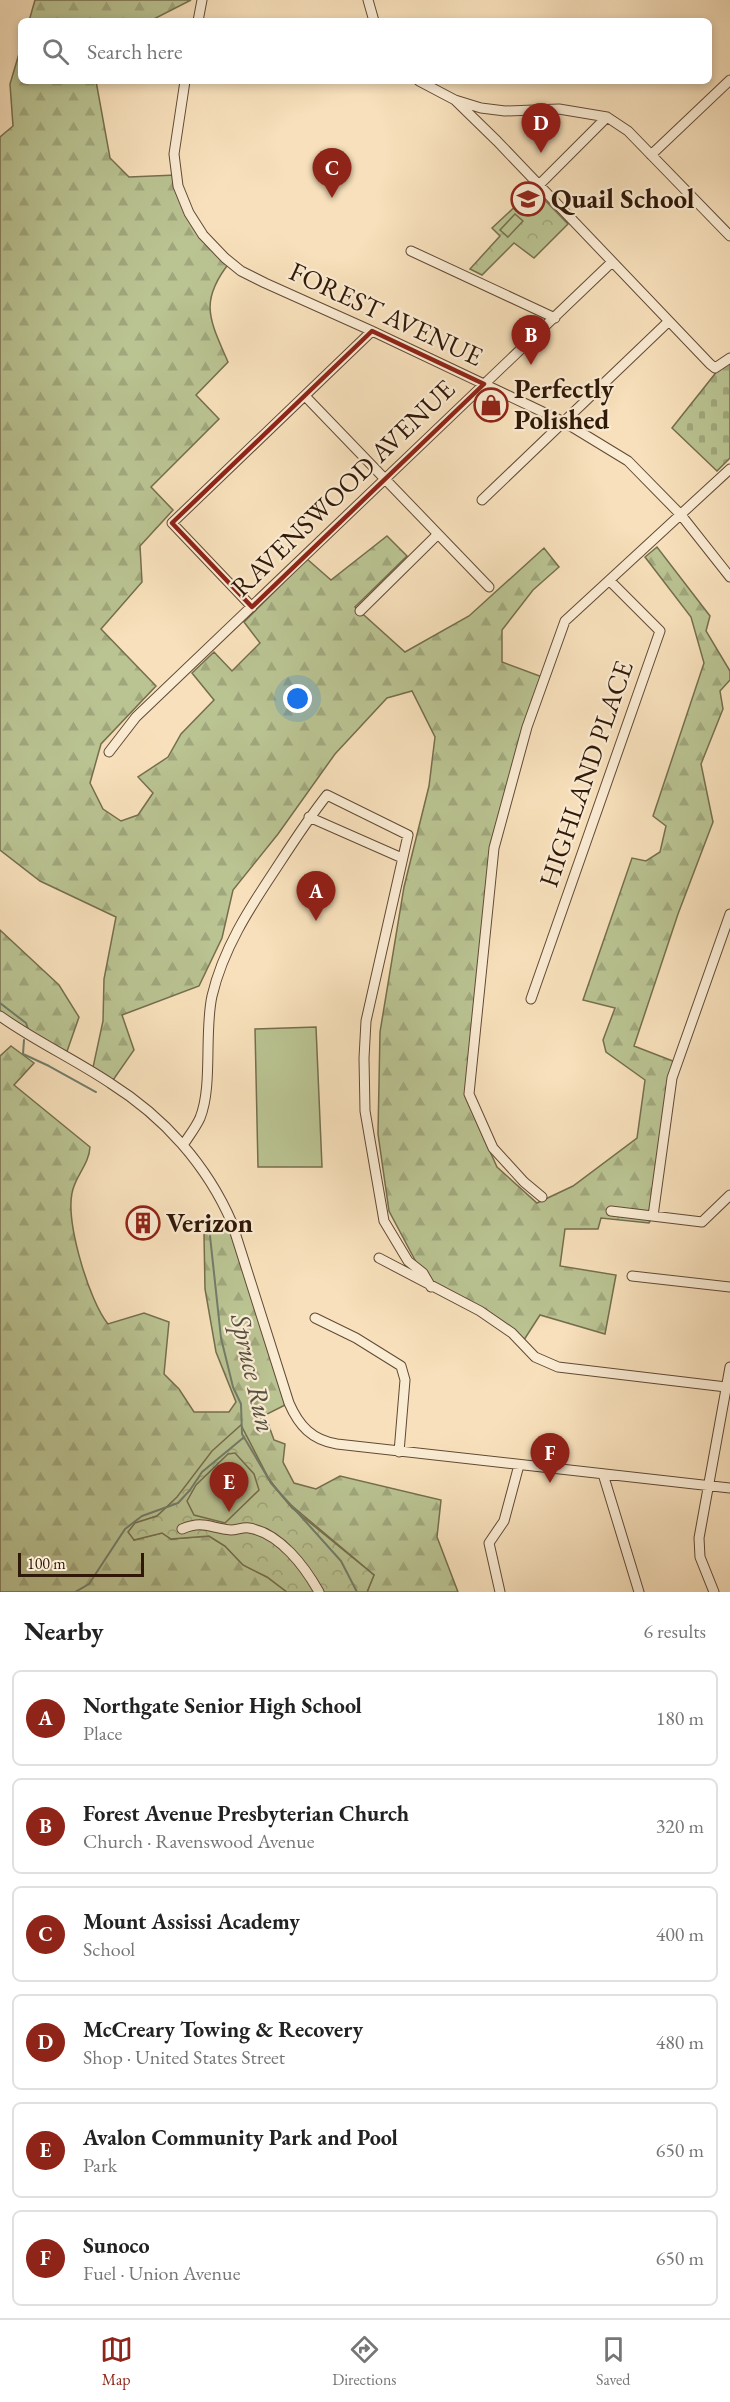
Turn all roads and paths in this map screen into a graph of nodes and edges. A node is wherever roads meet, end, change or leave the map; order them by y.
1 (202, 0) edge
2 (368, 0) edge
3 (199, 18) edge
4 (373, 18) edge
5 (730, 80) edge
6 (185, 84) edge
7 (425, 84) edge
8 (455, 100) junction
9 (608, 117) junction
10 (651, 155) junction
11 (540, 184) junction
12 (730, 220) edge
13 (722, 228) junction
14 (730, 236) edge
15 (411, 251) dead end
16 (612, 262) junction
17 (555, 318) junction
18 (669, 321) junction
19 (372, 331) junction
20 (730, 358) edge
21 (484, 384) junction
22 (305, 396) junction
23 (564, 422) junction
24 (730, 469) edge
25 (384, 479) junction
26 (482, 500) dead end
27 (681, 515) junction
28 (437, 535) junction
29 (730, 577) edge
30 (610, 581) junction
31 (489, 587) dead end
32 (252, 607) junction
33 (360, 611) dead end
34 (109, 752) dead end
35 (309, 817) junction
36 (402, 858) junction
37 (730, 914) edge
38 (726, 934) edge
39 (531, 999) dead end
40 (0, 1016) edge
41 (183, 1145) junction
42 (730, 1195) edge
43 (542, 1197) dead end
44 (611, 1211) dead end
45 (653, 1216) junction
46 (379, 1258) dead end
47 (632, 1276) dead end
48 (431, 1287) junction
49 (730, 1287) edge
50 (315, 1318) dead end
51 (730, 1367) edge
52 (726, 1387) junction
53 (399, 1452) junction
54 (519, 1465) junction
55 (603, 1474) junction
56 (707, 1486) junction
57 (730, 1488) edge
58 (182, 1530) dead end
59 (319, 1592) edge
60 (500, 1592) edge
61 (639, 1592) edge
62 (714, 1592) edge

1 - 3 street
2 - 4 street
5 - 10 street
6 - 19 street, FOREST AVENUE
7 - 8 street
8 - 9 street
8 - 11 street
9 - 10 street
9 - 11 street
10 - 13 street
11 - 16 street
12 - 13 street
13 - 14 street
15 - 17 street
16 - 17 street, RAVENSWOOD AVENUE
16 - 18 street
17 - 21 street, RAVENSWOOD AVENUE
18 - 20 street
18 - 23 street
19 - 21 street, FOREST AVENUE
19 - 22 street
21 - 23 street, FOREST AVENUE
21 - 25 street, RAVENSWOOD AVENUE
22 - 25 street
22 - 32 street
23 - 26 street
23 - 27 street, FOREST AVENUE
24 - 27 street
25 - 28 street
25 - 32 street, RAVENSWOOD AVENUE
27 - 29 street, FOREST AVENUE
27 - 30 street
28 - 31 street
28 - 33 street
30 - 39 street, HIGHLAND PLACE
30 - 43 street
32 - 34 street, RAVENSWOOD AVENUE
35 - 36 street
35 - 36 street
35 - 41 street
36 - 48 street
37 - 38 street
38 - 45 street
40 - 41 street
41 - 53 street
42 - 45 street
44 - 45 street
46 - 48 street
47 - 49 street
48 - 52 street
50 - 53 street
51 - 52 street
52 - 56 street
53 - 54 street
54 - 55 street
54 - 60 street
55 - 56 street
55 - 61 street
56 - 57 street
56 - 62 street
58 - 59 street

